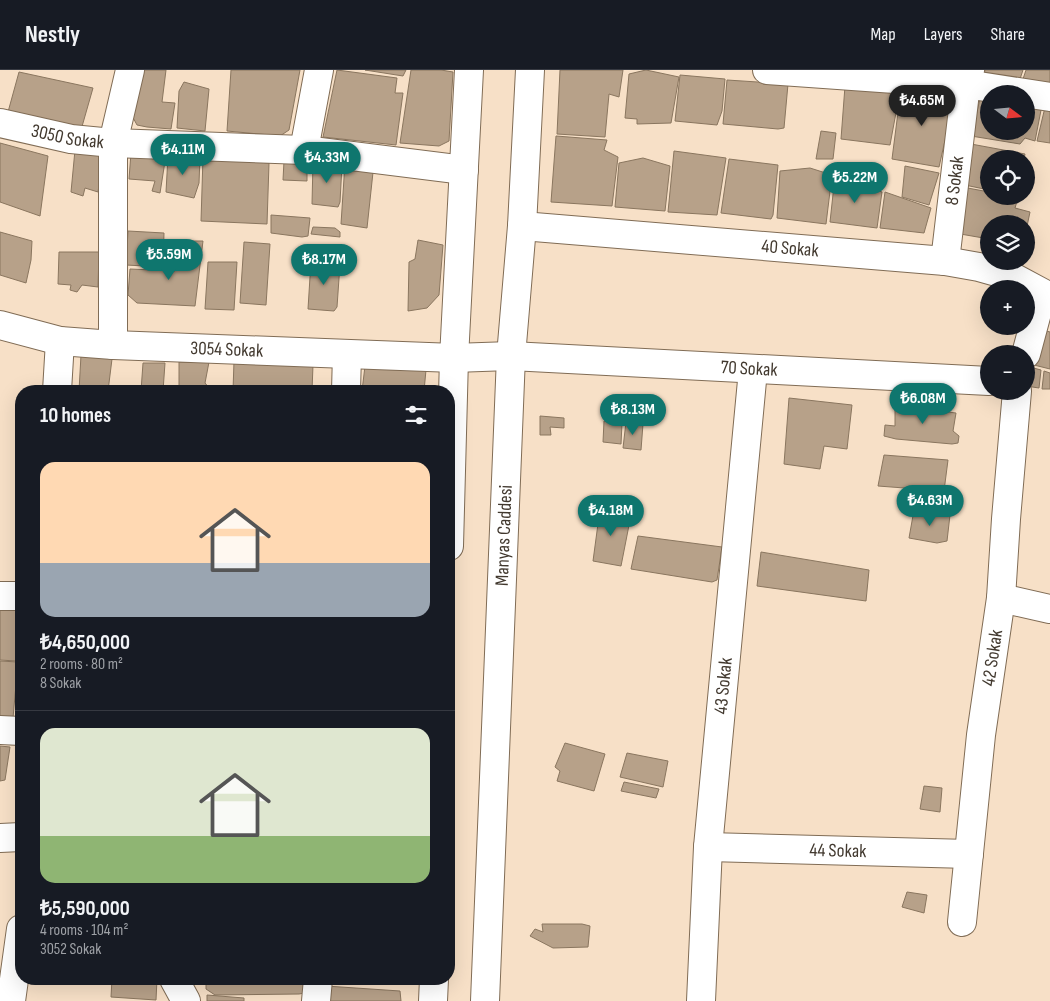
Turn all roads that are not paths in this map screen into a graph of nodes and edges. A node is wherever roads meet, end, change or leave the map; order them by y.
1 (130, 70) edge
2 (319, 70) edge
3 (469, 70) edge
4 (530, 70) edge
5 (767, 70) edge
6 (858, 73) edge
7 (968, 77) edge
8 (1050, 97) edge
9 (0, 123) edge
10 (113, 143) junction
11 (304, 150) junction
12 (464, 170) junction
13 (522, 226) junction
14 (944, 261) junction
15 (1046, 295) edge
16 (0, 325) edge
17 (60, 341) junction
18 (113, 345) junction
19 (1029, 345) edge
20 (347, 354) junction
21 (511, 356) junction
22 (454, 358) junction
23 (753, 370) junction
24 (980, 381) edge
25 (57, 385) edge
26 (346, 385) edge
27 (453, 385) edge
28 (1016, 400) edge
29 (0, 596) edge
30 (15, 596) edge
31 (1001, 598) junction
32 (1050, 608) edge
33 (0, 730) edge
34 (15, 731) edge
35 (15, 837) edge
36 (0, 838) edge
37 (708, 847) junction
38 (969, 854) junction
39 (962, 922) dead end
40 (15, 968) edge
41 (177, 985) edge
42 (317, 985) edge
43 (434, 985) edge
44 (10, 1001) edge
45 (186, 1001) edge
46 (316, 1001) edge
47 (433, 1001) edge
48 (484, 1001) edge
49 (701, 1001) edge

1 - 10 street
2 - 11 street
3 - 12 street
4 - 13 street, Manyas Caddesi
5 - 6 street
6 - 7 street
7 - 8 street
7 - 14 street, 8 Sokak
9 - 10 street, 3050 Sokak
10 - 11 street, 3050 Sokak
10 - 18 street
11 - 12 street, 3050 Sokak
12 - 22 street
13 - 14 street, 40 Sokak
13 - 21 street, Manyas Caddesi
14 - 15 street, 40 Sokak
15 - 19 street
16 - 17 street, 3054 Sokak
17 - 18 street, 3054 Sokak
17 - 25 street
18 - 20 street, 3054 Sokak
20 - 22 street, 3054 Sokak
20 - 26 street
21 - 22 street, 70 Sokak
21 - 23 street, 70 Sokak
21 - 48 street, Manyas Caddesi
22 - 27 street
23 - 24 street, 70 Sokak
23 - 37 street, 43 Sokak
28 - 31 street, 42 Sokak
29 - 30 street
31 - 32 street
31 - 38 street, 42 Sokak
33 - 34 street
35 - 36 street
37 - 38 street, 44 Sokak
37 - 49 street, 43 Sokak
38 - 39 street, 42 Sokak
40 - 44 street
41 - 45 street
42 - 46 street
43 - 47 street

